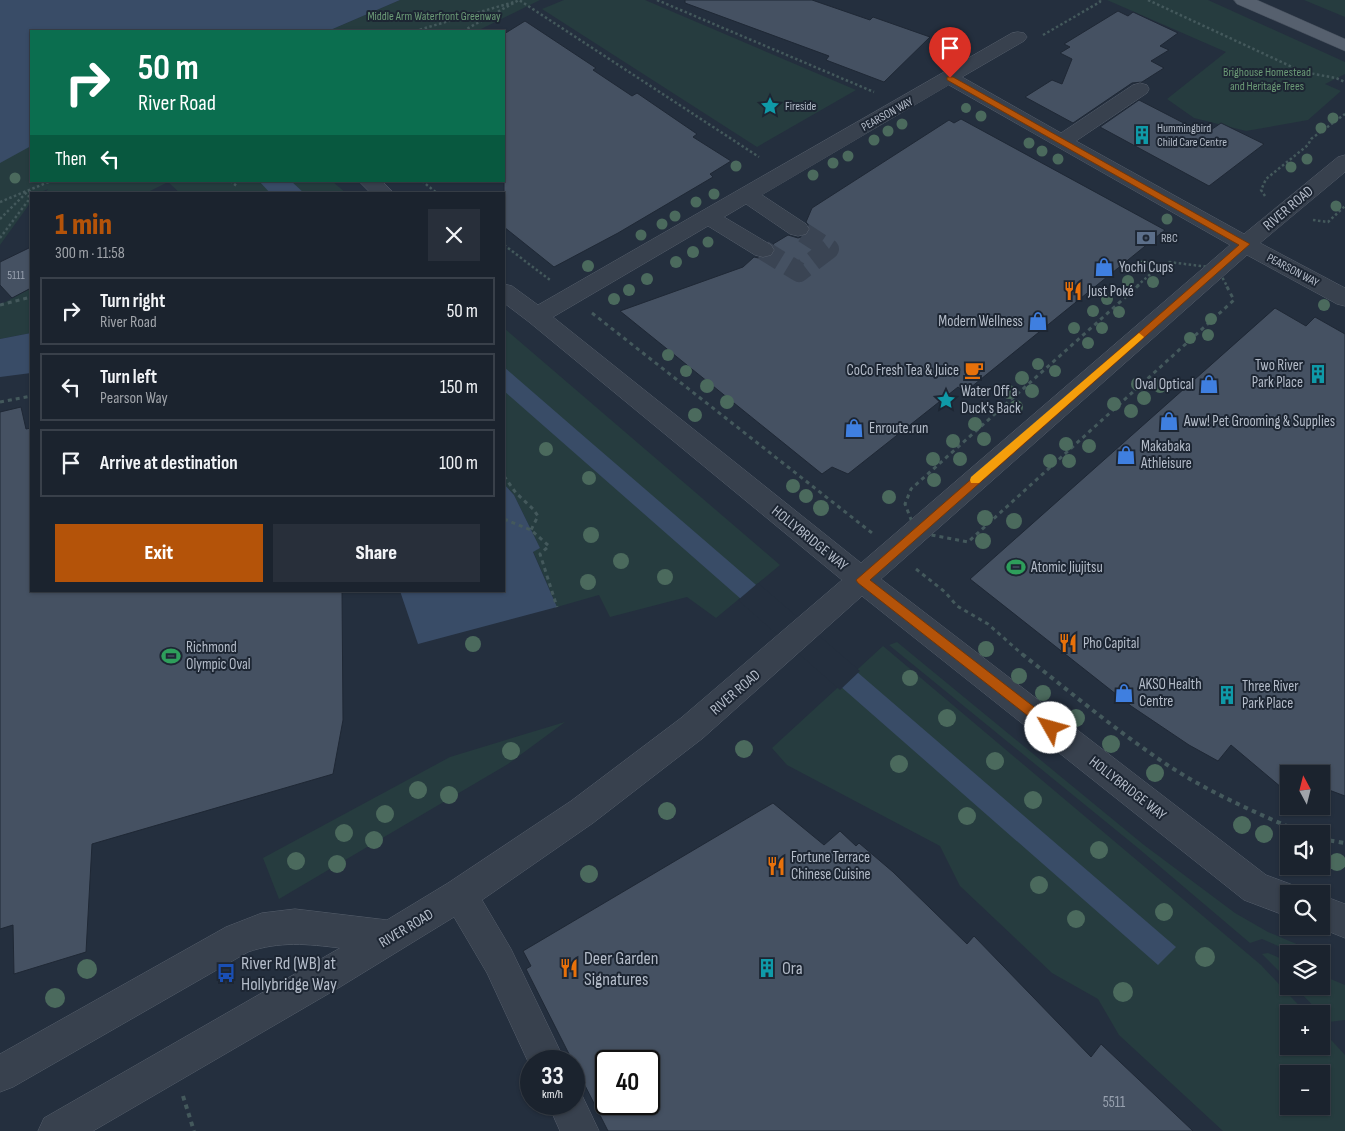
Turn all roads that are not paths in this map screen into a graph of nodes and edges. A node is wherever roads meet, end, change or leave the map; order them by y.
1 (1243, 0) edge
2 (1281, 0) edge
3 (1328, 20) dead end
4 (1018, 37) dead end
5 (1345, 46) edge
6 (950, 78) junction
7 (1140, 89) dead end
8 (1062, 142) junction
9 (1345, 161) edge
10 (370, 182) edge
11 (382, 192) edge
12 (746, 194) junction
13 (708, 217) junction
14 (798, 229) tunnel mouth
15 (1246, 244) junction
16 (763, 250) tunnel mouth
17 (505, 293) edge
18 (1345, 298) edge
19 (537, 316) junction
20 (862, 580) junction
21 (460, 895) junction
22 (1280, 897) edge
23 (1330, 915) edge
24 (1345, 920) edge
25 (390, 937) junction
26 (542, 1050) edge
27 (0, 1074) edge
28 (572, 1115) edge
29 (57, 1131) edge
30 (580, 1131) edge

1 - 5 main road
2 - 3 main road
4 - 6 street
6 - 8 street, PEARSON WAY
6 - 12 street, PEARSON WAY
7 - 8 street
8 - 15 street, PEARSON WAY
9 - 15 street, RIVER ROAD
10 - 11 street
12 - 13 street, PEARSON WAY
12 - 14 street
13 - 16 street
13 - 19 street, PEARSON WAY
15 - 18 street, PEARSON WAY
15 - 20 street, RIVER ROAD
17 - 19 street, HOLLYBRIDGE WAY
19 - 20 street, HOLLYBRIDGE WAY
20 - 21 street, RIVER ROAD
20 - 22 street, HOLLYBRIDGE WAY
21 - 25 street, RIVER ROAD
21 - 26 street
23 - 24 street
25 - 27 street
25 - 29 street, RIVER ROAD
28 - 30 street

